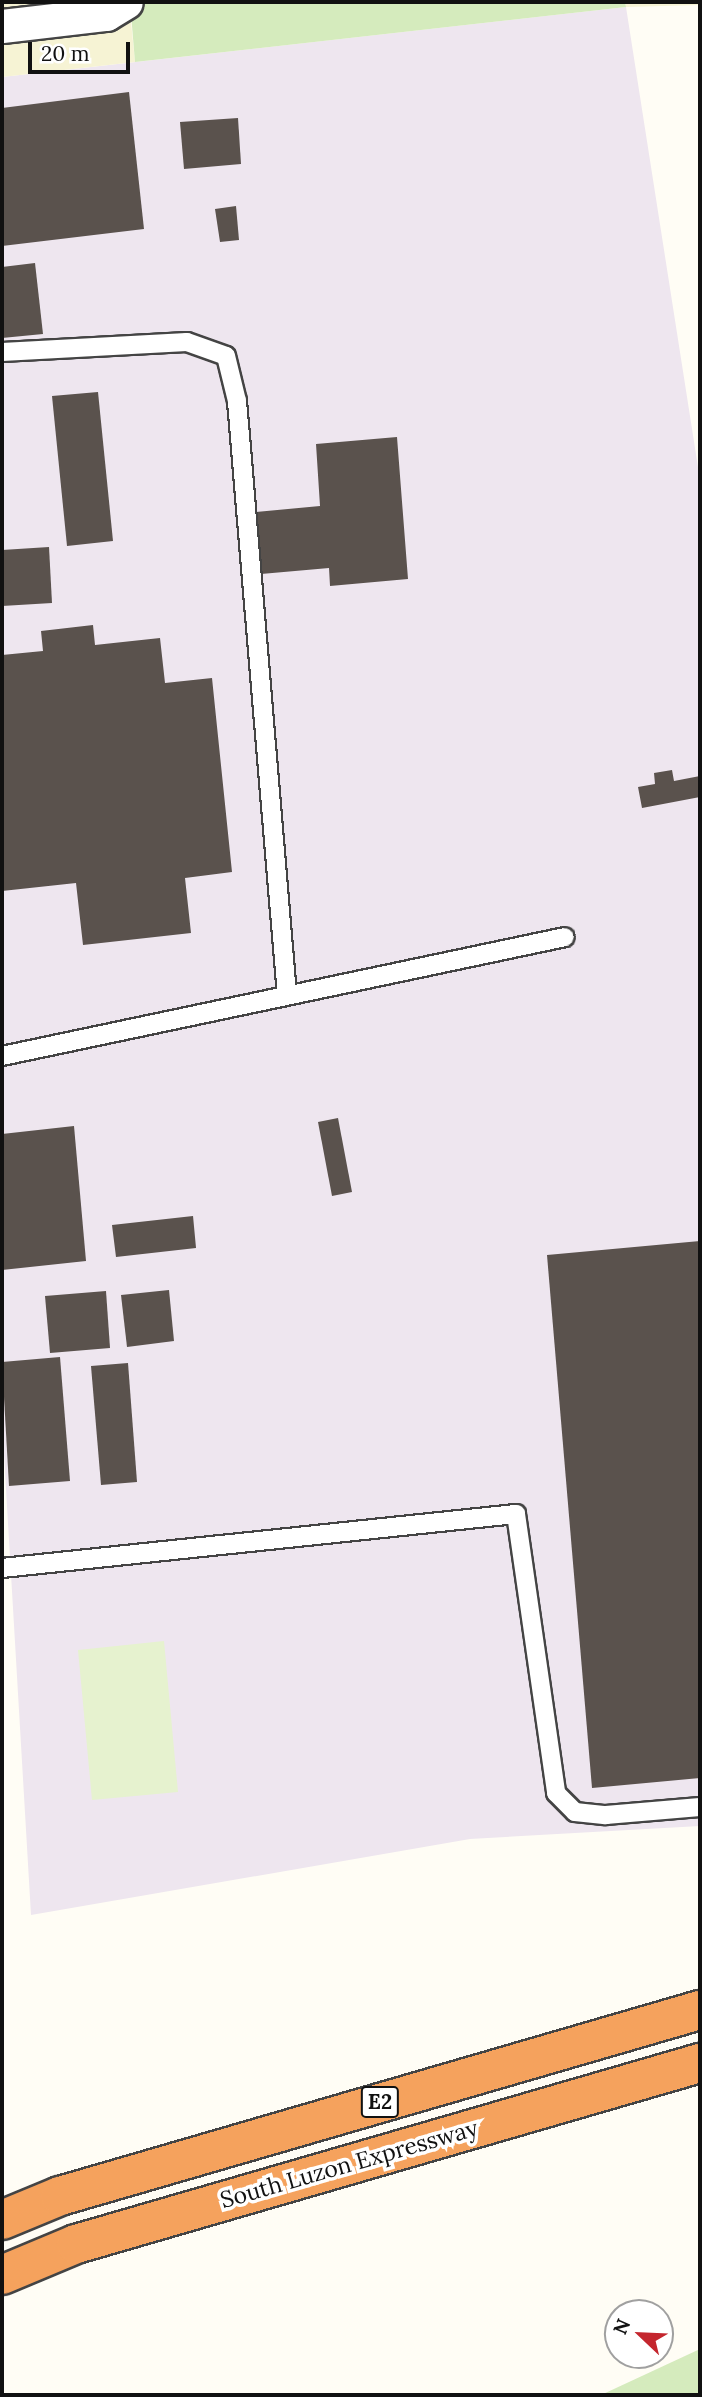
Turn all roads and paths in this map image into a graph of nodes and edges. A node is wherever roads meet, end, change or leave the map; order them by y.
1 (126, 2) edge
2 (2, 26) edge
3 (2, 352) edge
4 (565, 937) dead end
5 (288, 995) junction
6 (2, 1056) edge
7 (2, 1568) edge
8 (700, 1807) edge
9 (700, 2010) edge
10 (700, 2063) edge
11 (2, 2220) edge
12 (2, 2275) edge

1 - 2 street
3 - 5 lane
4 - 5 lane
5 - 6 lane
7 - 8 lane
9 - 11 highway, E2
10 - 12 highway, South Luzon Expressway / E2

